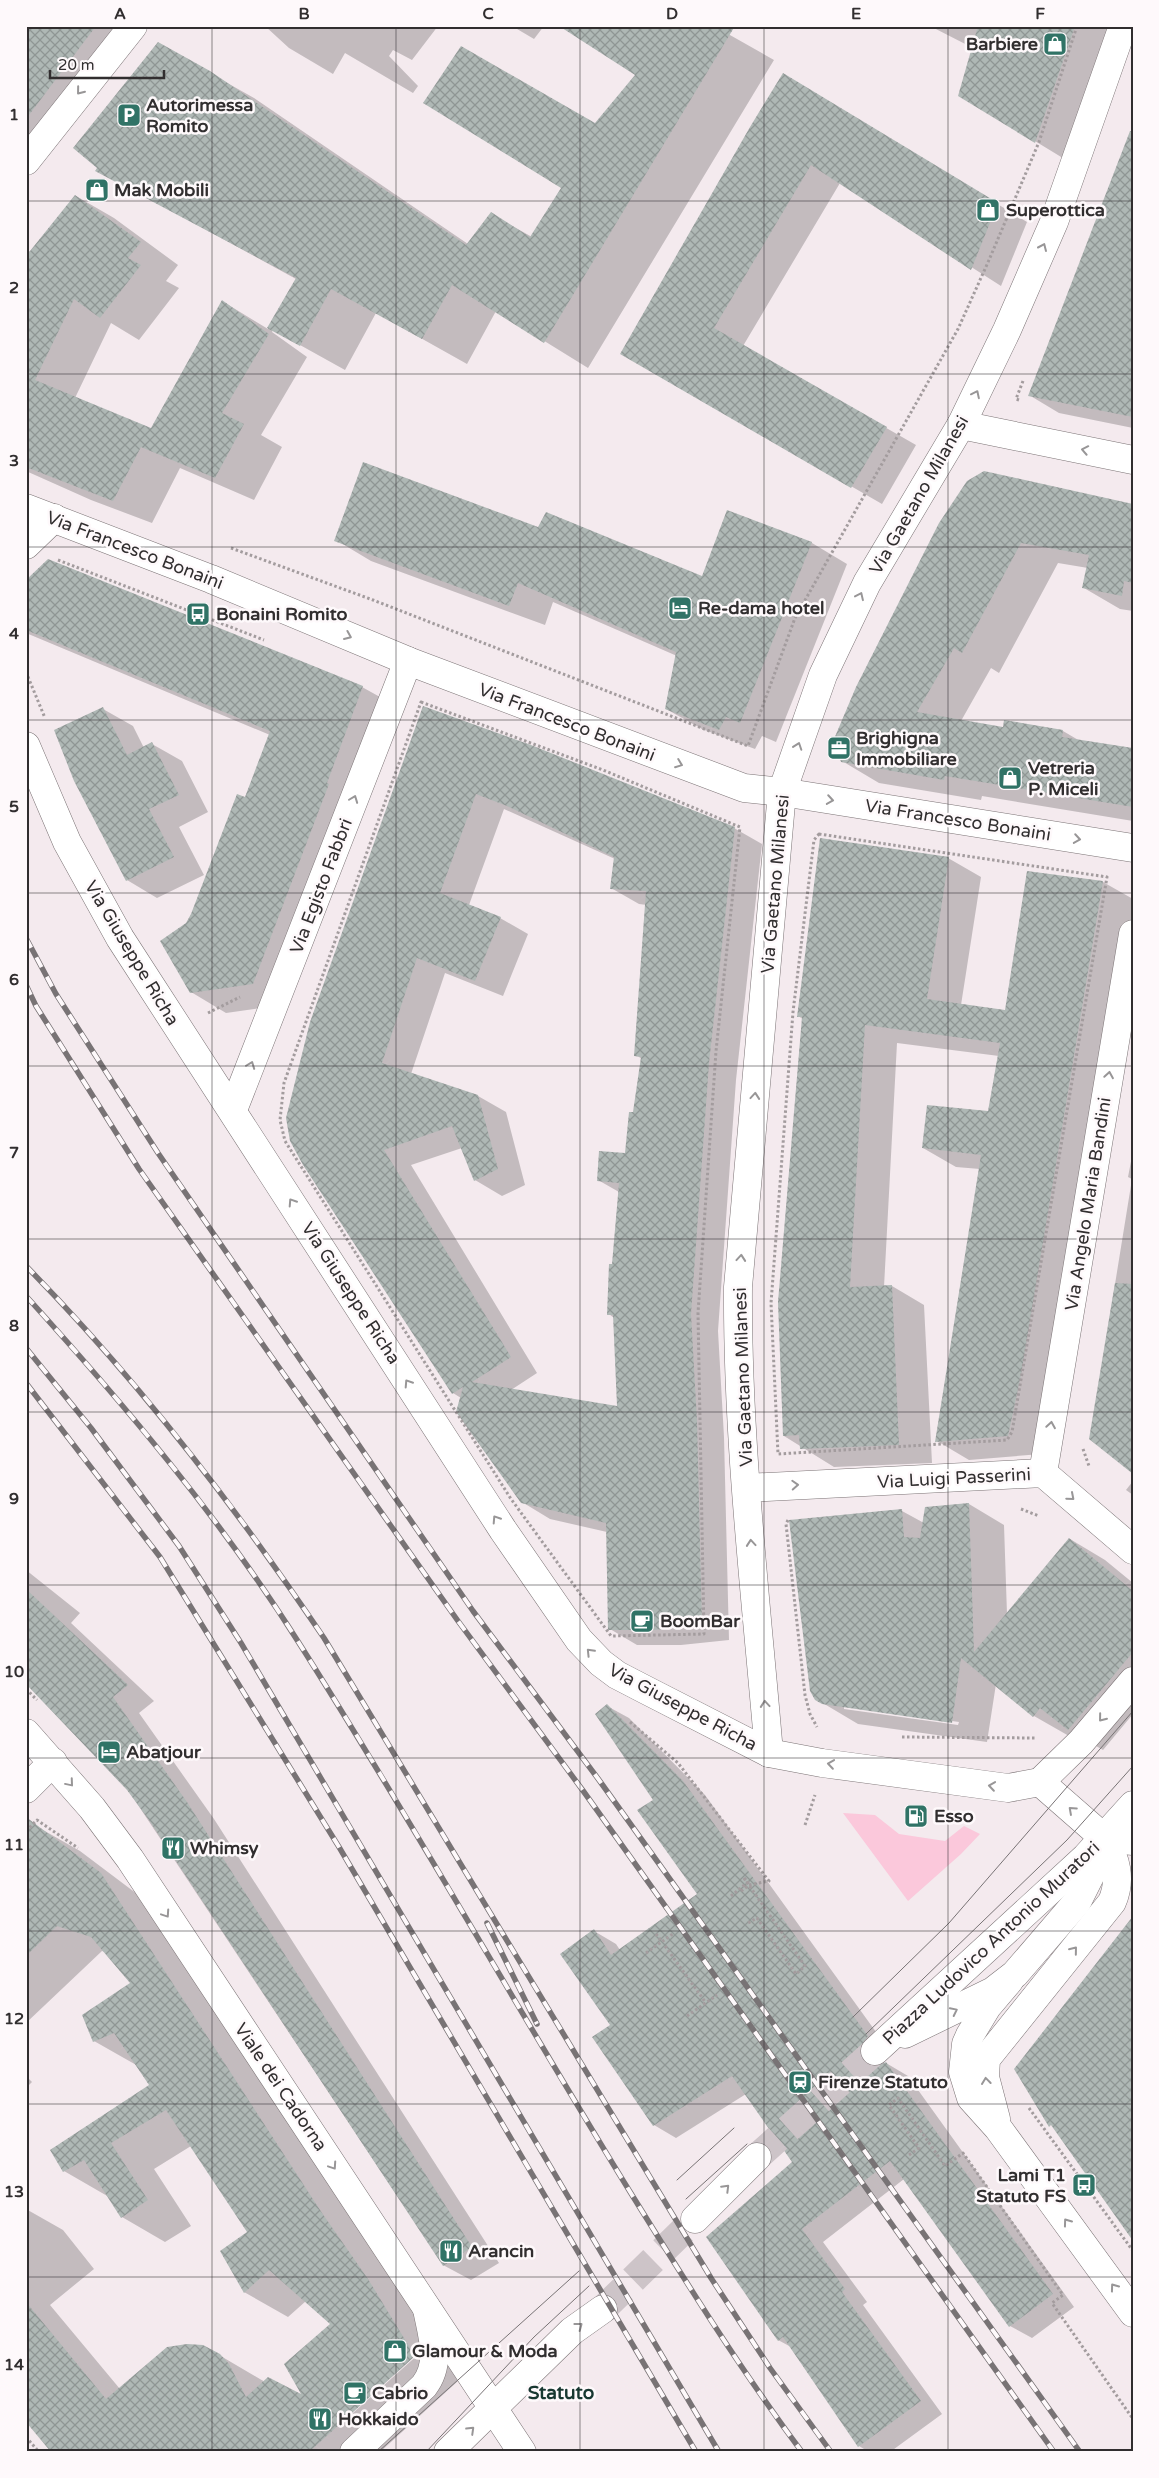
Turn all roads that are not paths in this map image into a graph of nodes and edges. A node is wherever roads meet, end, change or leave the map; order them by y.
1 (133, 26) edge
2 (1122, 26) edge
3 (26, 161) edge
4 (961, 425) junction
5 (1133, 460) edge
6 (26, 508) edge
7 (54, 518) junction
8 (26, 545) edge
9 (408, 662) junction
10 (26, 746) edge
11 (782, 792) junction
12 (1133, 848) edge
13 (1133, 934) edge
14 (233, 1110) junction
15 (1043, 1474) junction
16 (747, 1488) junction
17 (1133, 1550) edge
18 (1133, 1681) edge
19 (26, 1733) edge
20 (769, 1753) junction
21 (53, 1762) junction
22 (1040, 1782) junction
23 (26, 1789) edge
24 (1133, 1805) edge
25 (1104, 1838) junction
26 (1133, 1841) edge
27 (1015, 1974) junction
28 (998, 2128) junction
29 (757, 2157) tunnel mouth
30 (695, 2219) tunnel mouth
31 (603, 2308) tunnel mouth
32 (427, 2309) junction
33 (1133, 2313) edge
34 (494, 2408) junction
35 (354, 2452) edge
36 (448, 2452) edge
37 (522, 2452) edge

1 -> 3 street
4 -> 2 street, Via Gaetano Milanesi
5 -> 4 street
11 -> 4 street, Via Gaetano Milanesi
6 - 7 street, Via Francesco Bonaini
7 - 8 street
7 -> 9 street, Via Francesco Bonaini
9 -> 11 street, Via Francesco Bonaini
14 -> 9 street, Via Egisto Fabbri
10 - 14 street, Via Giuseppe Richa
11 -> 12 street, Via Francesco Bonaini
16 -> 11 street, Via Gaetano Milanesi
15 -> 13 street, Via Angelo Maria Bandini
20 -> 14 street, Via Giuseppe Richa
16 -> 15 street, Via Luigi Passerini
15 -> 17 street, Via Luigi Passerini
20 -> 16 street, Via Gaetano Milanesi
18 -> 22 street
19 - 21 street, Viale dei Cadorna
22 -> 20 street
21 - 23 street
21 -> 32 street, Viale dei Cadorna
25 -> 22 street, Piazza Ludovico Antonio Muratori
24 - 25 street
25 - 26 street
25 - 27 street, Piazza Ludovico Antonio Muratori
25 -> 27 street, Piazza Ludovico Antonio Muratori
28 -> 25 street, Piazza Ludovico Antonio Muratori
27 - 28 street, Piazza Ludovico Antonio Muratori
33 -> 28 street
30 -> 29 street
34 -> 31 street
32 - 34 street, Viale dei Cadorna
32 - 35 street
36 -> 34 street
34 - 37 street, Viale dei Cadorna

